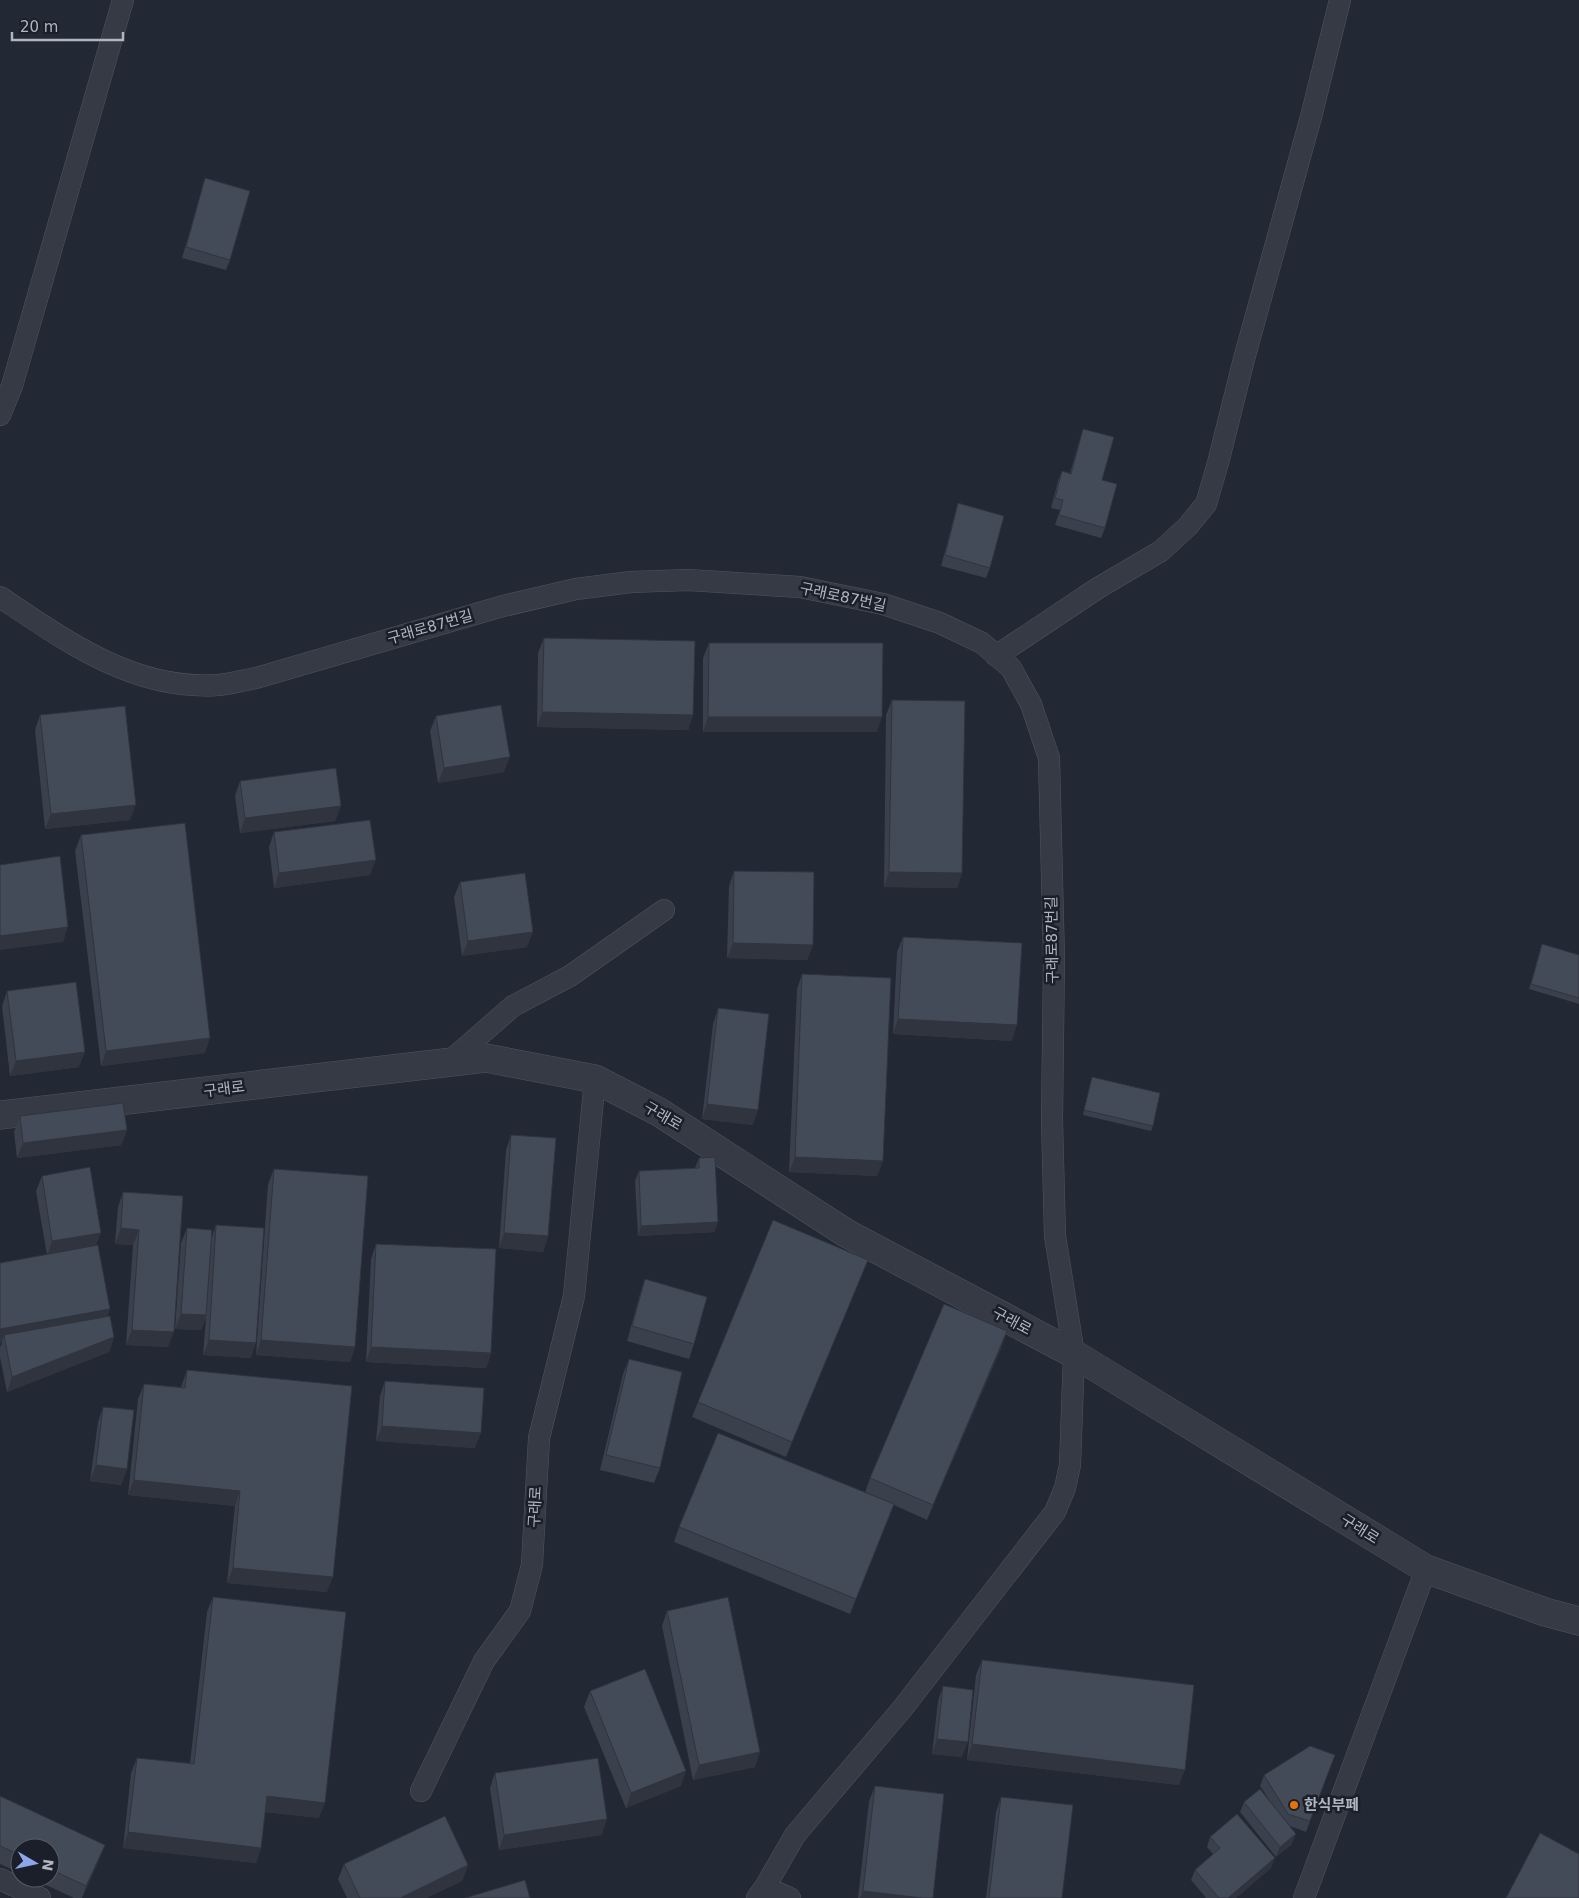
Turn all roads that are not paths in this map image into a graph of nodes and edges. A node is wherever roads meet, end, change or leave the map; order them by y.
1 (123, 0) edge
2 (1340, 0) edge
3 (0, 415) edge
4 (0, 597) edge
5 (996, 656) junction
6 (664, 910) dead end
7 (449, 1062) junction
8 (595, 1080) junction
9 (0, 1116) edge
10 (1074, 1354) junction
11 (1426, 1569) junction
12 (1579, 1620) edge
13 (421, 1792) dead end
14 (0, 1878) edge
15 (761, 1893) edge
16 (40, 1898) edge
17 (790, 1898) edge
18 (1304, 1898) edge

1 - 3 lane
2 - 5 lane
4 - 5 lane, 구래로87번길
5 - 10 lane, 구래로87번길
6 - 7 lane
7 - 8 street, 구래로
7 - 9 street, 구래로
8 - 10 street, 구래로
8 - 13 lane, 구래로
10 - 11 street, 구래로
10 - 15 lane, 구래로87번길
11 - 12 street, 구래로
11 - 18 lane
14 - 16 lane
15 - 17 lane

